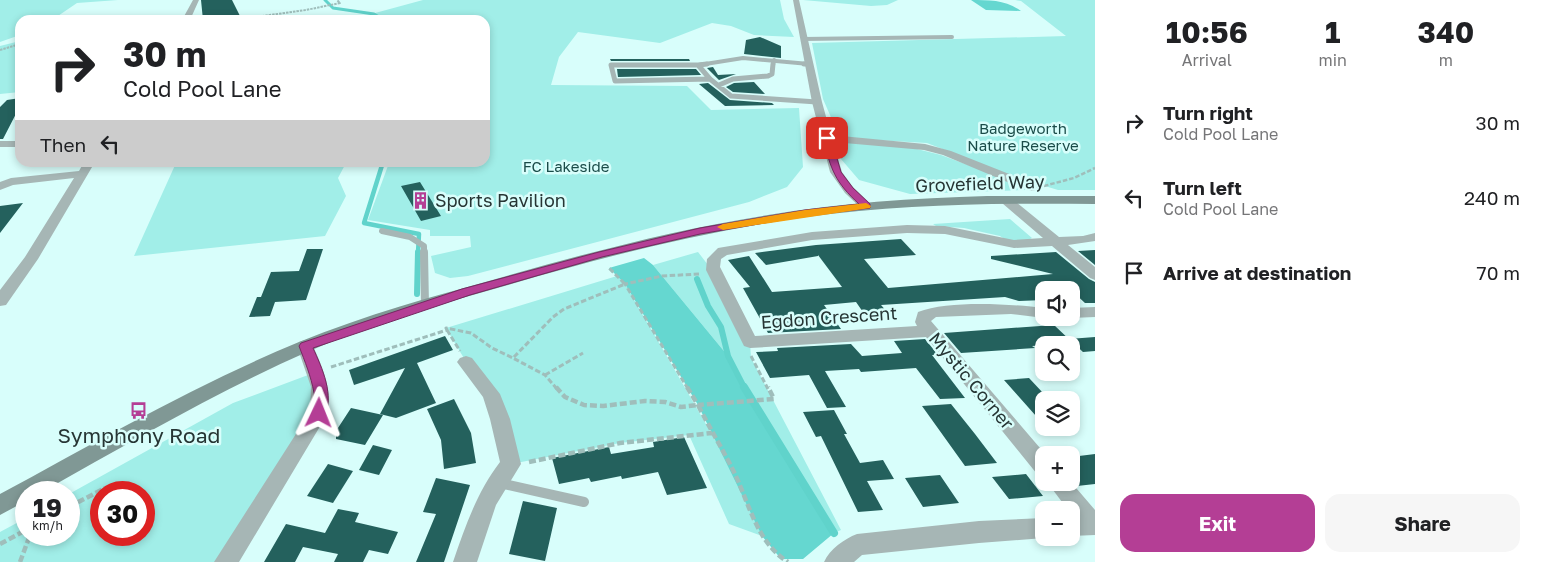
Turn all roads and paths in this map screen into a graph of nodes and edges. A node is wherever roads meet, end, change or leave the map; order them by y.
1 (196, 0) edge
2 (336, 0) edge
3 (796, 0) edge
4 (188, 15) edge
5 (265, 15) edge
6 (952, 37) dead end
7 (804, 39) junction
8 (15, 46) edge
9 (0, 50) edge
10 (774, 60) junction
11 (809, 64) junction
12 (698, 65) junction
13 (710, 79) junction
14 (719, 85) junction
15 (817, 102) junction
16 (827, 138) junction
17 (0, 144) edge
18 (15, 144) edge
19 (86, 168) edge
20 (1095, 168) edge
21 (0, 186) edge
22 (1032, 188) joint
23 (1006, 200) junction
24 (1095, 200) edge
25 (867, 206) junction
26 (382, 231) dead end
27 (1095, 237) edge
28 (1054, 242) junction
29 (609, 268) dead end
30 (715, 274) junction
31 (1095, 275) edge
32 (625, 284) junction
33 (0, 301) edge
34 (425, 305) junction
35 (1035, 312) edge
36 (1095, 312) edge
37 (1080, 313) edge
38 (447, 330) junction
39 (929, 330) junction
40 (750, 342) junction
41 (305, 346) junction
42 (584, 353) dead end
43 (513, 358) junction
44 (466, 362) joint
45 (316, 372) junction
46 (545, 375) junction
47 (698, 405) junction
48 (712, 433) junction
49 (1035, 457) edge
50 (511, 464) junction
51 (496, 482) junction
52 (1064, 491) edge
53 (584, 502) dead end
54 (0, 505) edge
55 (1095, 525) edge
56 (1080, 526) edge
57 (1035, 529) edge
58 (15, 536) edge
59 (0, 544) edge
60 (26, 546) edge
61 (20, 562) edge
62 (226, 562) edge
63 (465, 562) edge
64 (788, 562) edge
65 (836, 562) edge

1 - 4 street
2 - 5 path
3 - 7 street
6 - 7 lane
7 - 11 street
8 - 9 path
10 - 11 lane
10 - 12 lane
10 - 14 lane
11 - 15 street
12 - 13 lane
12 - 13 lane
13 - 14 lane
14 - 15 lane
15 - 16 street
16 - 22 street
16 - 25 street
17 - 18 street
19 - 21 street
19 - 33 street
20 - 22 path
23 - 24 street, Grovefield Way
23 - 25 street, Grovefield Way
23 - 28 street
25 - 34 street, Grovefield Way
26 - 34 lane
27 - 28 street
28 - 30 street
28 - 31 street
29 - 32 path
30 - 32 path
30 - 40 street, Egdon Crescent
32 - 43 path
32 - 47 path
34 - 41 street, Grovefield Way
35 - 39 street, Mystic Corner
36 - 37 street
38 - 43 path
38 - 44 path
38 - 45 path
39 - 40 street, Egdon Crescent
39 - 49 street, Mystic Corner
40 - 47 path
41 - 45 street
41 - 54 street, Grovefield Way
42 - 46 path
43 - 46 path
44 - 50 street
45 - 62 street
46 - 47 path
47 - 48 path
48 - 50 path
48 - 64 path
50 - 51 street
51 - 53 lane
51 - 63 street
52 - 55 street
55 - 56 street
57 - 65 street
58 - 59 path
60 - 61 path

